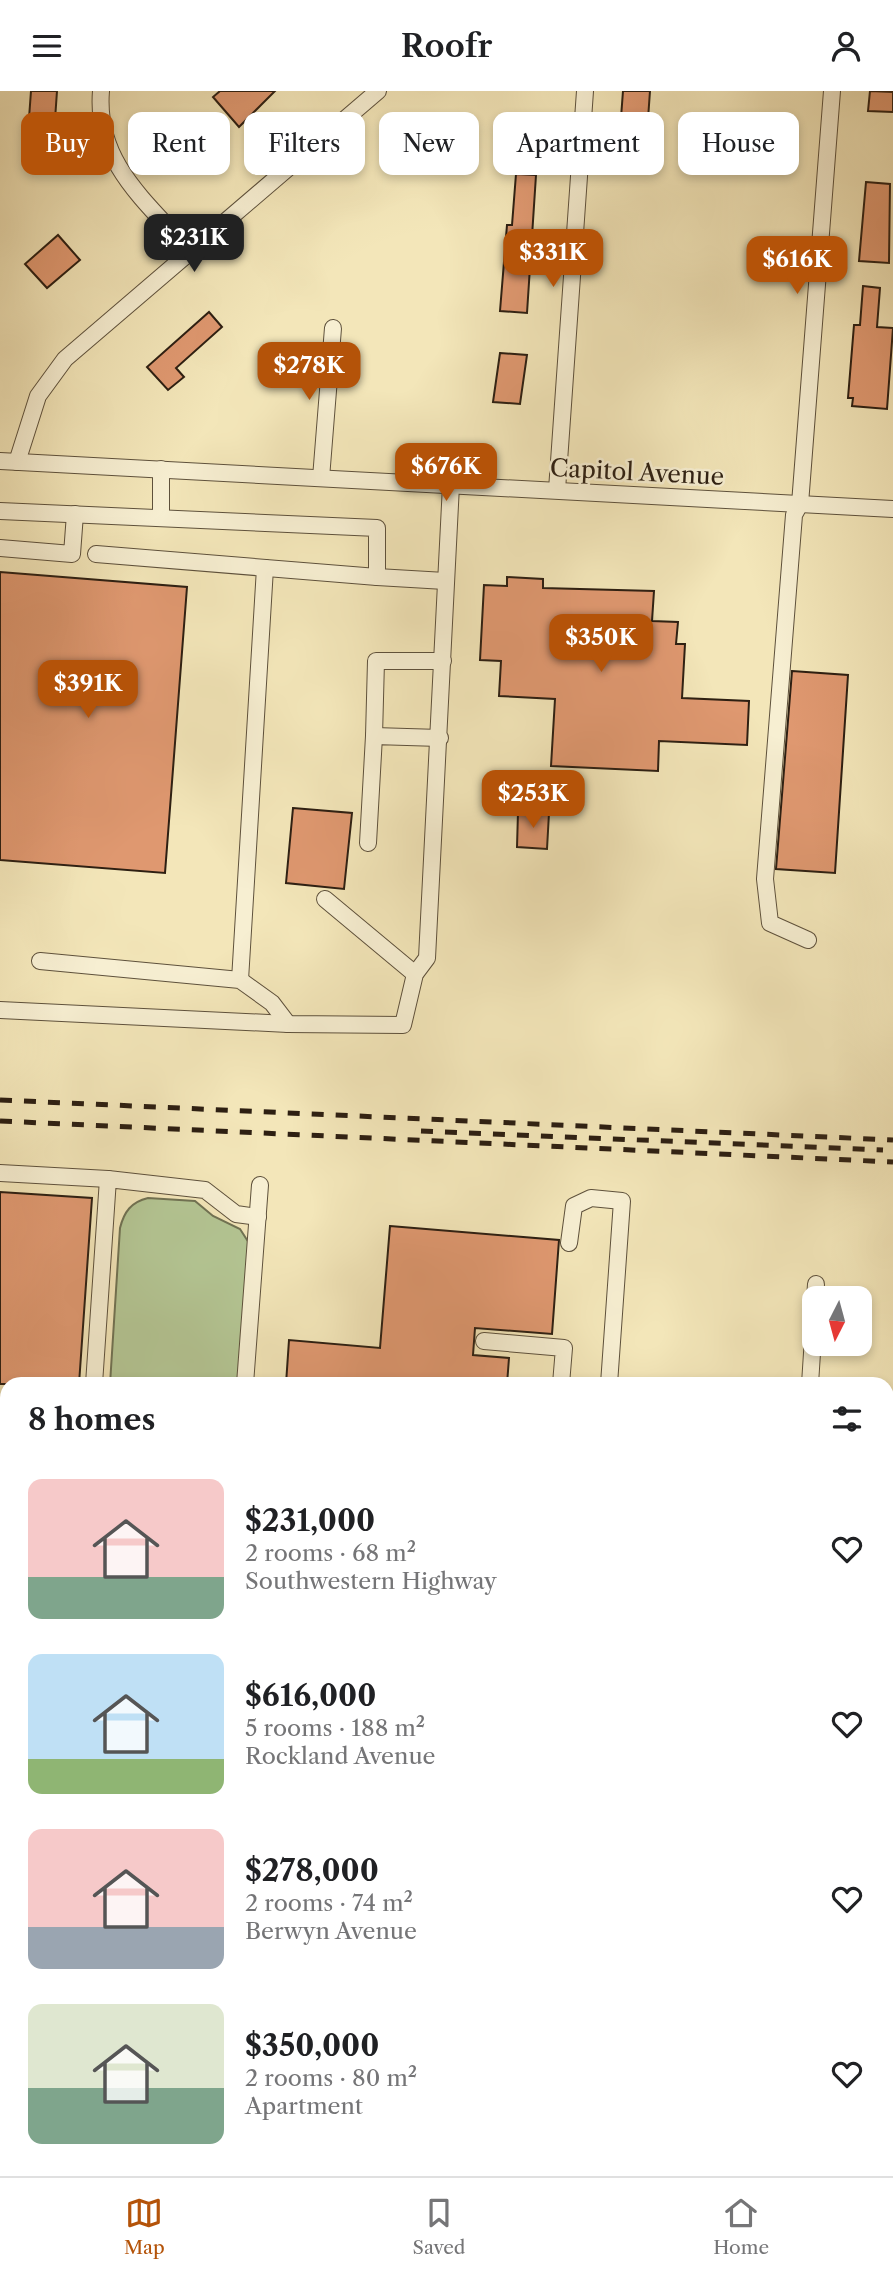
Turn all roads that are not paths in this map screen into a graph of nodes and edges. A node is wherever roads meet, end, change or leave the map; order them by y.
1 (101, 91) edge
2 (378, 91) edge
3 (585, 91) edge
4 (832, 91) edge
5 (191, 252) junction
6 (333, 328) dead end
7 (8, 461) edge
8 (161, 470) junction
9 (321, 478) junction
10 (451, 485) junction
11 (557, 490) junction
12 (800, 504) junction
13 (893, 509) edge
14 (0, 511) edge
15 (75, 514) junction
16 (160, 517) junction
17 (0, 548) edge
18 (96, 554) dead end
19 (265, 568) junction
20 (377, 577) junction
21 (446, 581) junction
22 (443, 661) junction
23 (374, 736) junction
24 (440, 738) junction
25 (368, 843) dead end
26 (325, 899) dead end
27 (808, 940) dead end
28 (40, 961) dead end
29 (415, 974) junction
30 (240, 980) junction
31 (0, 1010) edge
32 (288, 1024) junction
33 (0, 1173) edge
34 (108, 1179) junction
35 (260, 1185) dead end
36 (258, 1217) junction
37 (569, 1244) dead end
38 (484, 1341) dead end
39 (812, 1356) edge
40 (94, 1377) edge
41 (246, 1377) edge
42 (562, 1377) edge
43 (609, 1377) edge
44 (810, 1377) edge

1 - 5 street
2 - 5 street
3 - 11 street
4 - 12 street
5 - 7 street
6 - 9 street
7 - 8 street, Capitol Avenue
8 - 9 street, Capitol Avenue
8 - 16 street
9 - 10 street, Capitol Avenue
10 - 11 street, Capitol Avenue
10 - 21 street
11 - 12 street, Capitol Avenue
12 - 13 street, Capitol Avenue
12 - 27 street
14 - 15 street
15 - 16 street
15 - 17 street
16 - 20 street
18 - 19 street
19 - 20 street
19 - 30 street
20 - 21 street
21 - 22 street
22 - 23 street
22 - 24 street
23 - 24 street
23 - 25 street
24 - 29 street
26 - 29 street
28 - 30 street
29 - 32 street
30 - 32 street
31 - 32 street
33 - 34 street
34 - 36 street
34 - 40 street
35 - 36 street
36 - 41 street
37 - 43 street
38 - 42 street
39 - 44 street

